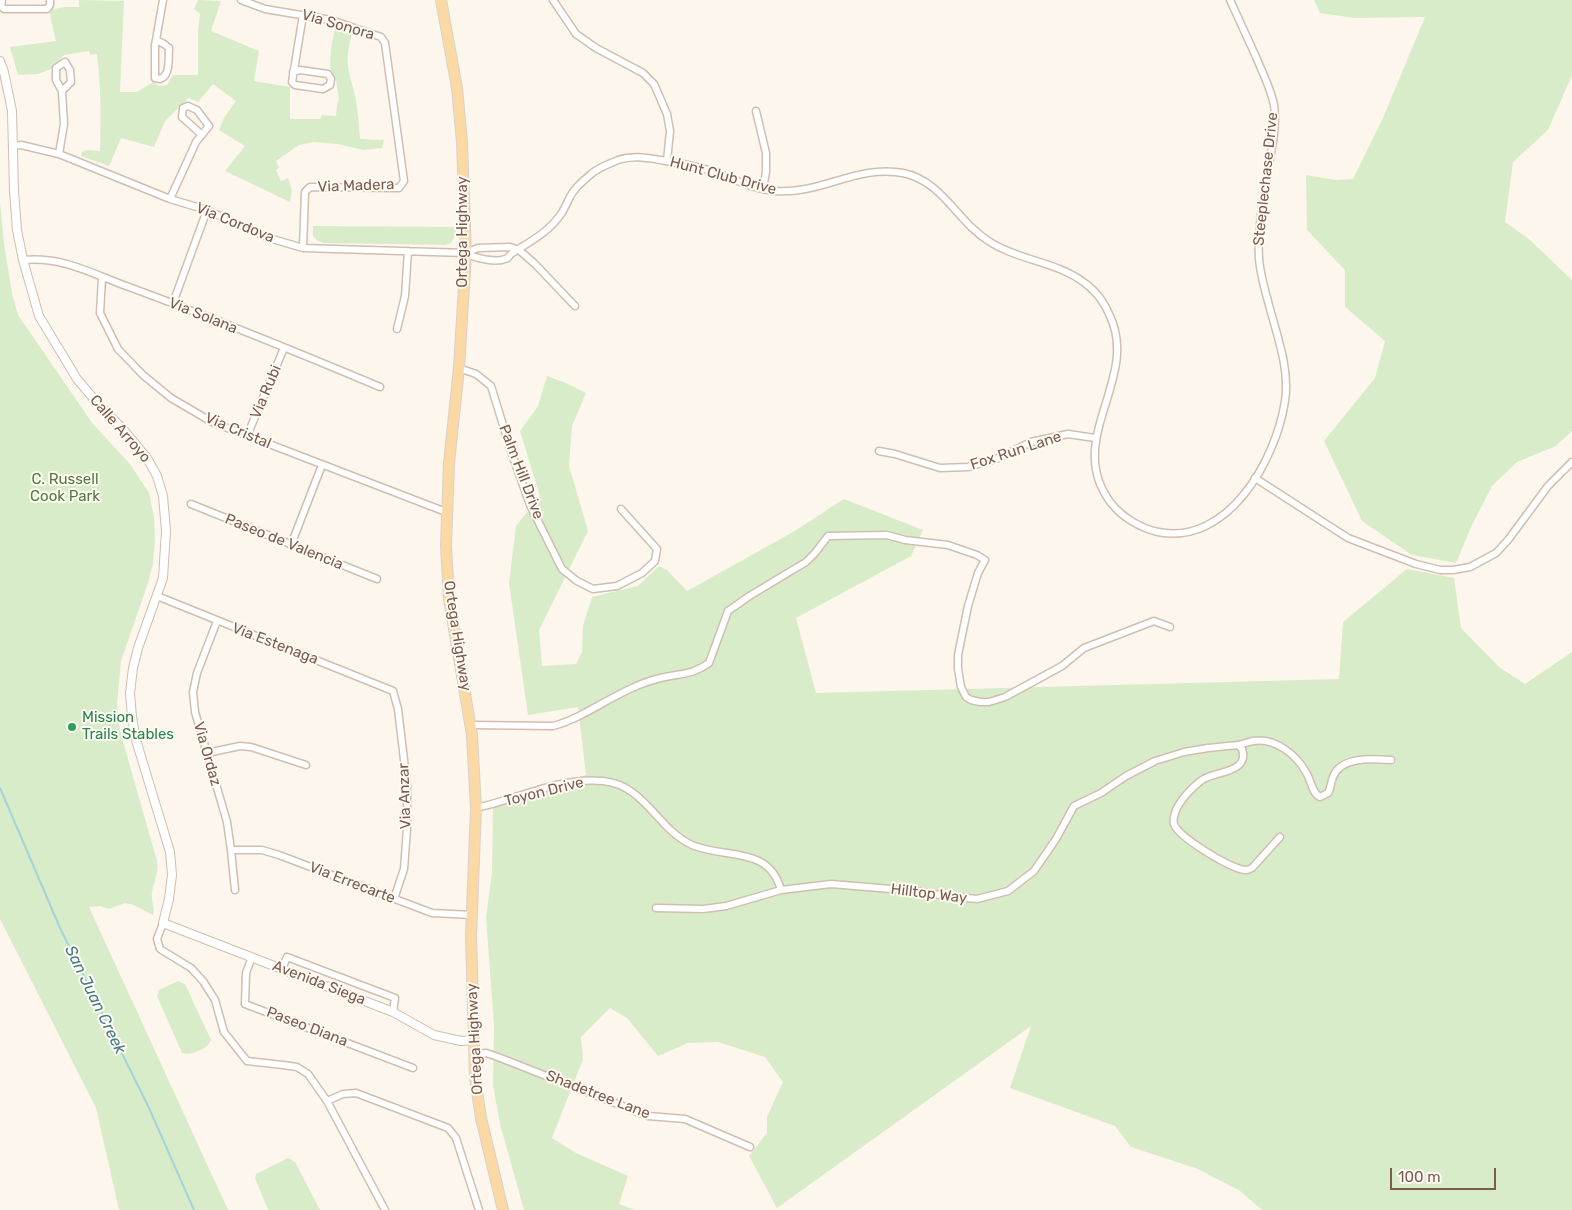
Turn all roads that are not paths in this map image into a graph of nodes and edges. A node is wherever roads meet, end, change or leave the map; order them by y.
1 (2, 0) edge
2 (50, 0) edge
3 (163, 0) edge
4 (241, 0) edge
5 (442, 0) edge
6 (553, 0) edge
7 (1230, 0) edge
8 (303, 14) junction
9 (156, 40) junction
10 (0, 61) edge
11 (293, 72) junction
12 (62, 91) dead end
13 (756, 111) dead end
14 (202, 135) junction
15 (13, 146) junction
16 (59, 154) junction
17 (667, 161) junction
18 (404, 181) joint
19 (763, 189) junction
20 (170, 199) junction
21 (207, 210) junction
22 (303, 248) junction
23 (519, 250) junction
24 (408, 251) junction
25 (466, 253) junction
26 (23, 260) junction
27 (102, 278) junction
28 (173, 303) junction
29 (575, 306) dead end
30 (397, 329) dead end
31 (284, 348) junction
32 (459, 368) junction
33 (380, 387) dead end
34 (247, 436) junction
35 (1095, 438) junction
36 (879, 451) dead end
37 (1572, 462) edge
38 (322, 464) junction
39 (1255, 478) junction
40 (191, 504) dead end
41 (621, 509) dead end
42 (446, 512) junction
43 (291, 545) junction
44 (377, 579) dead end
45 (157, 596) junction
46 (217, 621) junction
47 (1170, 627) dead end
48 (393, 692) joint
49 (471, 725) junction
50 (1238, 746) junction
51 (207, 753) junction
52 (1391, 760) dead end
53 (306, 765) dead end
54 (476, 808) junction
55 (1280, 837) dead end
56 (231, 850) junction
57 (235, 890) dead end
58 (781, 890) junction
59 (394, 899) junction
60 (656, 908) dead end
61 (472, 915) junction
62 (163, 923) junction
63 (252, 957) junction
64 (282, 969) junction
65 (392, 1012) junction
66 (474, 1040) junction
67 (474, 1054) junction
68 (413, 1068) dead end
69 (327, 1101) junction
70 (750, 1147) dead end
71 (385, 1210) edge
72 (480, 1210) edge
73 (503, 1210) edge

1 - 2 street
3 - 9 street
4 - 8 street, Via Sonora
5 - 25 main road, Ortega Highway
6 - 17 street
7 - 39 street, Steeplechase Drive
8 - 11 street
8 - 18 street, Via Sonora
9 - 9 street
10 - 15 street, Calle Arroyo
11 - 11 street
12 - 16 street
13 - 19 street
14 - 14 street
14 - 20 street
15 - 16 street, Via Cordova
15 - 26 street, Calle Arroyo
16 - 20 street, Via Cordova
17 - 19 street, Hunt Club Drive
17 - 23 street, Hunt Club Drive
18 - 22 street, Via Madera
19 - 35 street, Hunt Club Drive
20 - 21 street, Via Cordova
21 - 22 street, Via Cordova
21 - 28 street
22 - 24 street, Via Cordova
23 - 25 street
23 - 25 street, Hunt Club Drive
23 - 29 street
24 - 25 street, Via Cordova
24 - 30 street
25 - 32 main road, Ortega Highway
26 - 27 street, Via Solana
26 - 45 street, Calle Arroyo
27 - 28 street, Via Solana
27 - 34 street, Via Cristal
28 - 31 street, Via Solana
31 - 33 street, Via Solana
31 - 34 street, Via Rubi
32 - 41 street, Palm Hill Drive
32 - 42 main road, Ortega Highway
34 - 38 street, Via Cristal
35 - 36 street, Fox Run Lane
35 - 39 street, Hunt Club Drive
37 - 39 street
38 - 42 street, Via Cristal
38 - 43 street
40 - 43 street, Paseo de Valencia
42 - 49 main road, Ortega Highway
43 - 44 street, Paseo de Valencia
45 - 46 street, Via Estenaga
45 - 62 street, Calle Arroyo
46 - 48 street, Via Estenaga
46 - 51 street, Via Ordaz
47 - 49 street
48 - 59 street, Via Anzar
49 - 54 main road, Ortega Highway
50 - 52 street, Hilltop Way
50 - 55 street
50 - 58 street, Hilltop Way
51 - 53 street
51 - 56 street, Via Ordaz
54 - 58 street, Toyon Drive
54 - 61 main road, Ortega Highway
56 - 57 street, Via Ordaz
56 - 59 street, Via Errecarte
58 - 60 street, Hilltop Way
59 - 61 street, Via Errecarte
61 - 66 main road, Ortega Highway
62 - 63 street, Avenida Siega
62 - 69 street
63 - 64 street, Avenida Siega
63 - 68 street, Paseo Diana
64 - 65 street, Avenida Siega
64 - 65 street
65 - 66 street, Avenida Siega
66 - 67 main road, Ortega Highway
67 - 70 street, Shadetree Lane
67 - 73 main road, Ortega Highway
69 - 71 street
69 - 72 street

